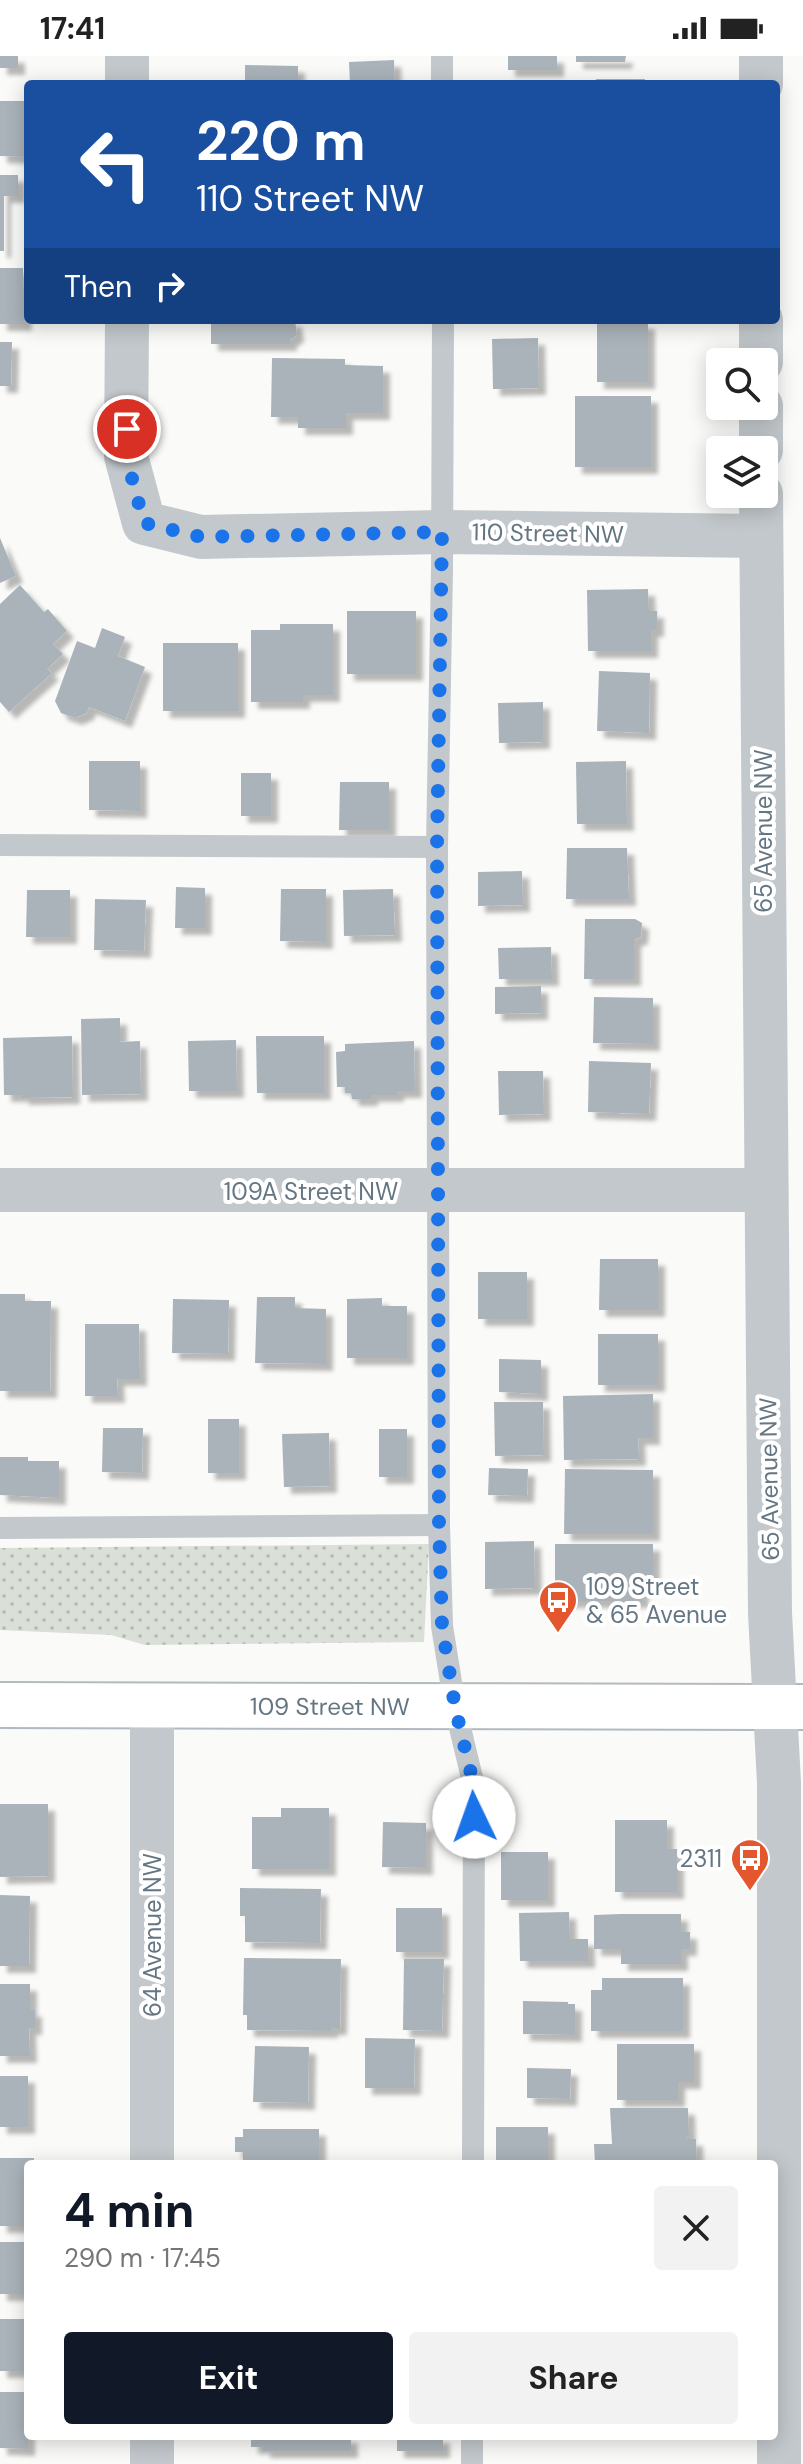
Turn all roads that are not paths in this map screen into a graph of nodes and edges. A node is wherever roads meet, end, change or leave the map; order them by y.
1 (127, 56) edge
2 (442, 56) edge
3 (761, 56) edge
4 (127, 80) edge
5 (442, 80) edge
6 (761, 80) edge
7 (127, 324) edge
8 (443, 324) edge
9 (761, 324) edge
10 (761, 348) edge
11 (761, 515) edge
12 (442, 532) junction
13 (0, 845) edge
14 (437, 847) junction
15 (0, 1190) edge
16 (766, 1190) junction
17 (438, 1191) junction
18 (439, 1525) junction
19 (0, 1528) edge
20 (0, 1705) edge
21 (152, 1706) junction
22 (455, 1707) junction
23 (789, 1707) edge
24 (152, 2160) edge
25 (473, 2160) edge
26 (152, 2440) edge
27 (472, 2440) edge
28 (152, 2464) edge
29 (472, 2464) edge
30 (779, 2464) edge

1 - 4 street
2 - 5 lane
3 - 6 street
7 - 12 street, 110 Street NW
8 - 12 lane
9 - 10 street
11 - 12 street, 110 Street NW
11 - 16 street, 65 Avenue NW
12 - 14 lane
13 - 14 lane
14 - 17 lane
15 - 17 street, 109A Street NW
16 - 17 street, 109A Street NW
16 - 23 street, 65 Avenue NW
17 - 18 lane
18 - 19 lane
18 - 22 lane
20 - 21 main road, 109 Street NW
21 - 22 main road, 109 Street NW
21 - 24 street, 64 Avenue NW
22 - 23 main road, 109 Street NW
22 - 25 lane
23 - 30 street, 65 Avenue NW
26 - 28 street
27 - 29 lane

